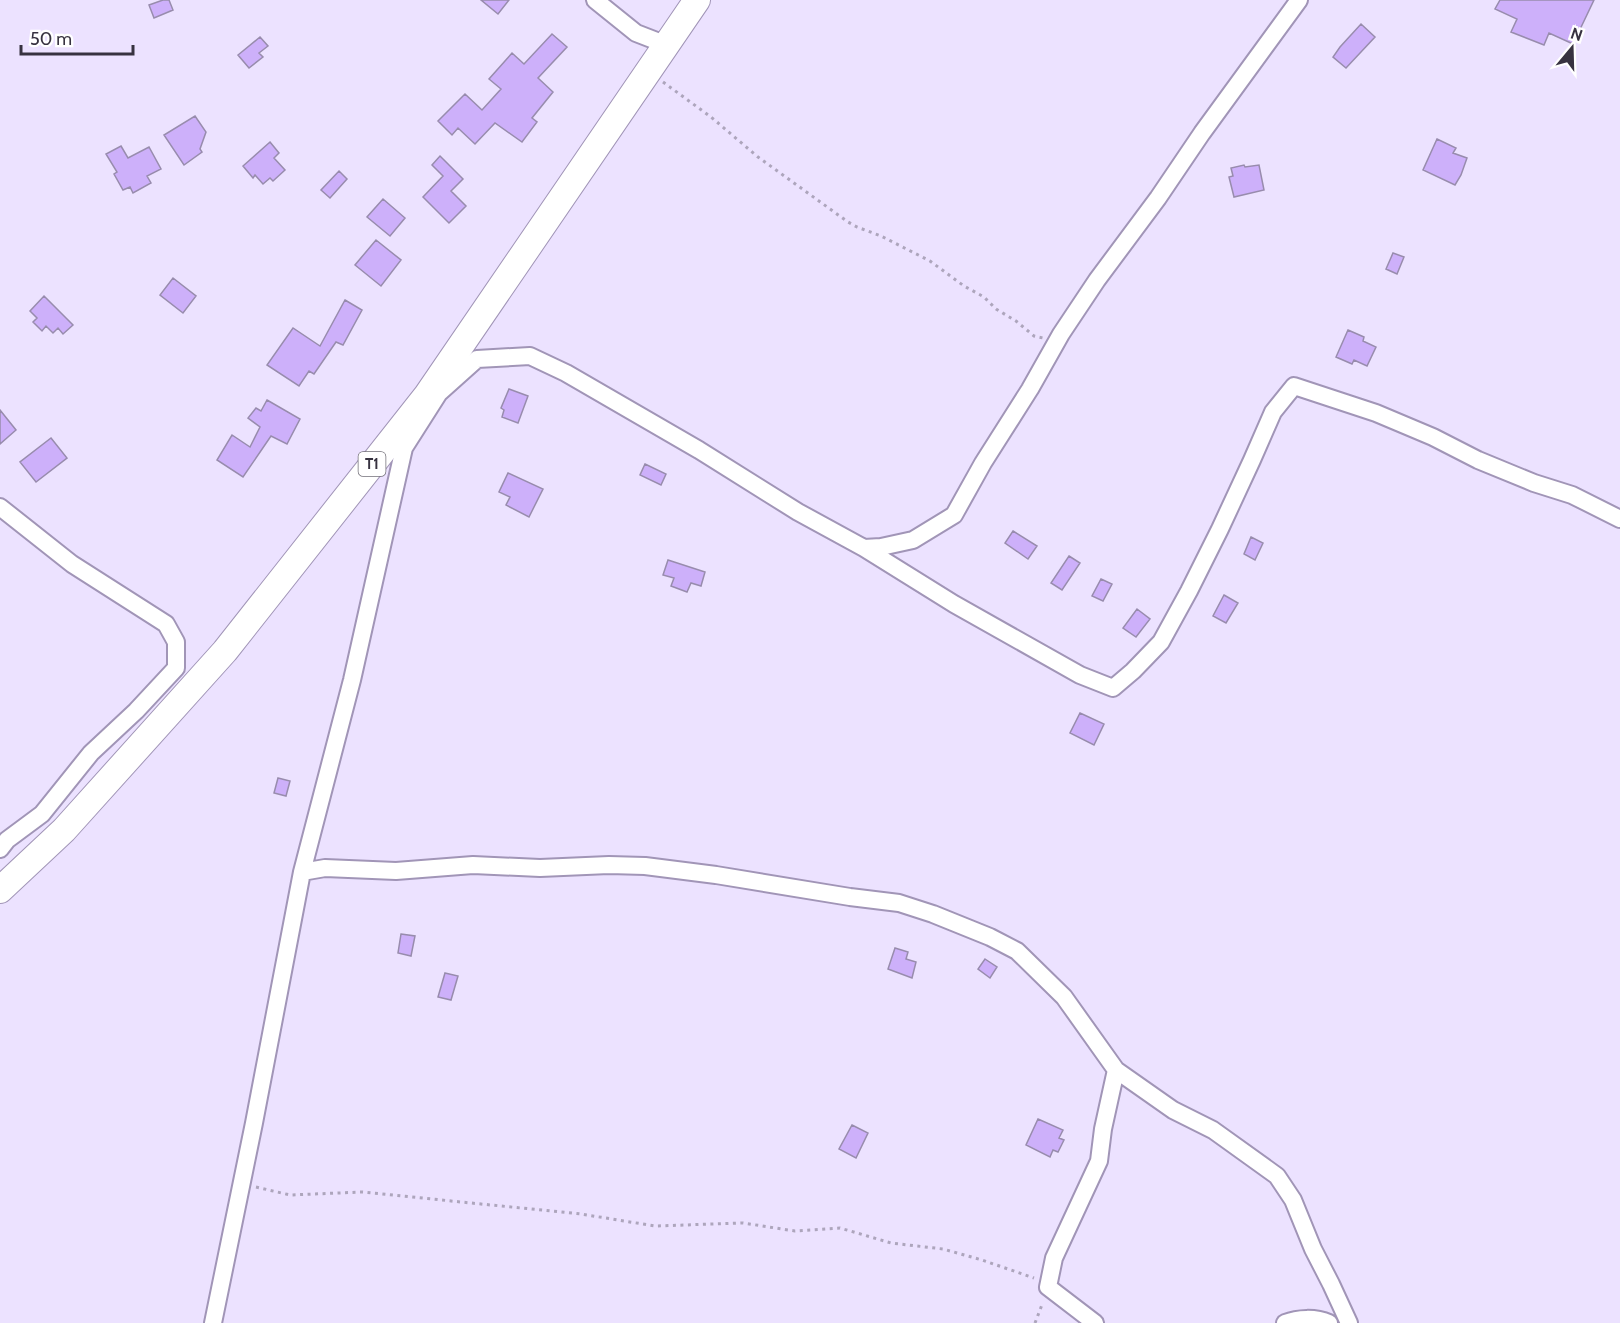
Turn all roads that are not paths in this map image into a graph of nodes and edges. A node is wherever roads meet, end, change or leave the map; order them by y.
1 (595, 0) edge
2 (698, 0) edge
3 (1299, 0) edge
4 (667, 45) junction
5 (412, 414) junction
6 (404, 448) junction
7 (0, 507) edge
8 (1620, 519) edge
9 (864, 548) junction
10 (0, 849) edge
11 (302, 873) junction
12 (0, 890) edge
13 (1116, 1070) junction
14 (213, 1323) edge
15 (1095, 1323) edge
16 (1285, 1323) edge
17 (1329, 1323) edge
18 (1348, 1323) edge

1 - 4 street
2 - 4 highway, T1
3 - 9 street
4 - 5 highway, T1
5 - 6 street
5 - 12 highway, T1
6 - 9 street
6 - 11 street
7 - 10 street
8 - 9 street
11 - 13 street
11 - 14 street
13 - 15 street
13 - 18 street
16 - 17 street

